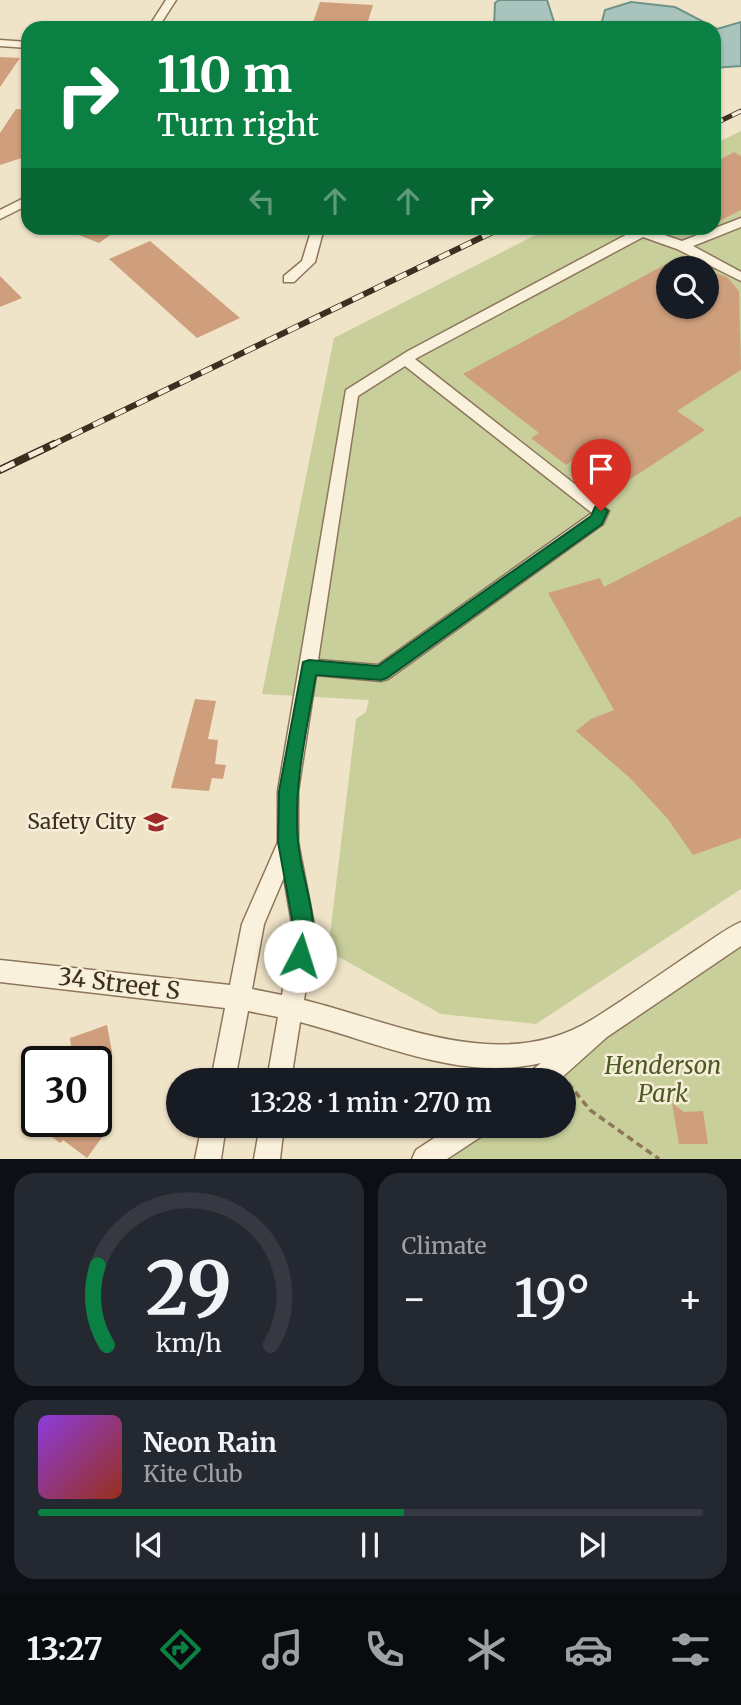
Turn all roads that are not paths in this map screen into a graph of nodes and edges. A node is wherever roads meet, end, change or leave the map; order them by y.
1 (168, 1) edge
2 (157, 21) edge
3 (0, 43) edge
4 (21, 44) edge
5 (21, 203) edge
6 (2, 211) edge
7 (741, 222) edge
8 (721, 230) edge
9 (316, 235) edge
10 (636, 235) edge
11 (651, 235) edge
12 (709, 235) edge
13 (682, 246) junction
14 (741, 277) edge
15 (289, 279) dead end
16 (406, 359) junction
17 (307, 677) junction
18 (288, 842) junction
19 (741, 933) edge
20 (2, 977) edge
21 (238, 998) junction
22 (291, 1009) junction
23 (599, 1029) junction
24 (225, 1068) edge
25 (281, 1068) edge
26 (554, 1068) edge
27 (212, 1138) edge
28 (270, 1138) edge
29 (456, 1138) edge
30 (208, 1159) edge
31 (267, 1159) edge
32 (425, 1159) edge

1 - 2 street
3 - 4 street
5 - 6 street
7 - 8 street
9 - 15 street
10 - 16 street
11 - 13 street
12 - 13 street
13 - 14 street
16 - 17 street
16 - 17 street
17 - 18 street
18 - 21 street
18 - 22 street
19 - 23 street
20 - 21 street, 34 Street S
21 - 22 street, 34 Street S
21 - 24 street
22 - 23 street, 34 Street S
22 - 25 street
23 - 26 street
27 - 30 street
28 - 31 street
29 - 32 street

